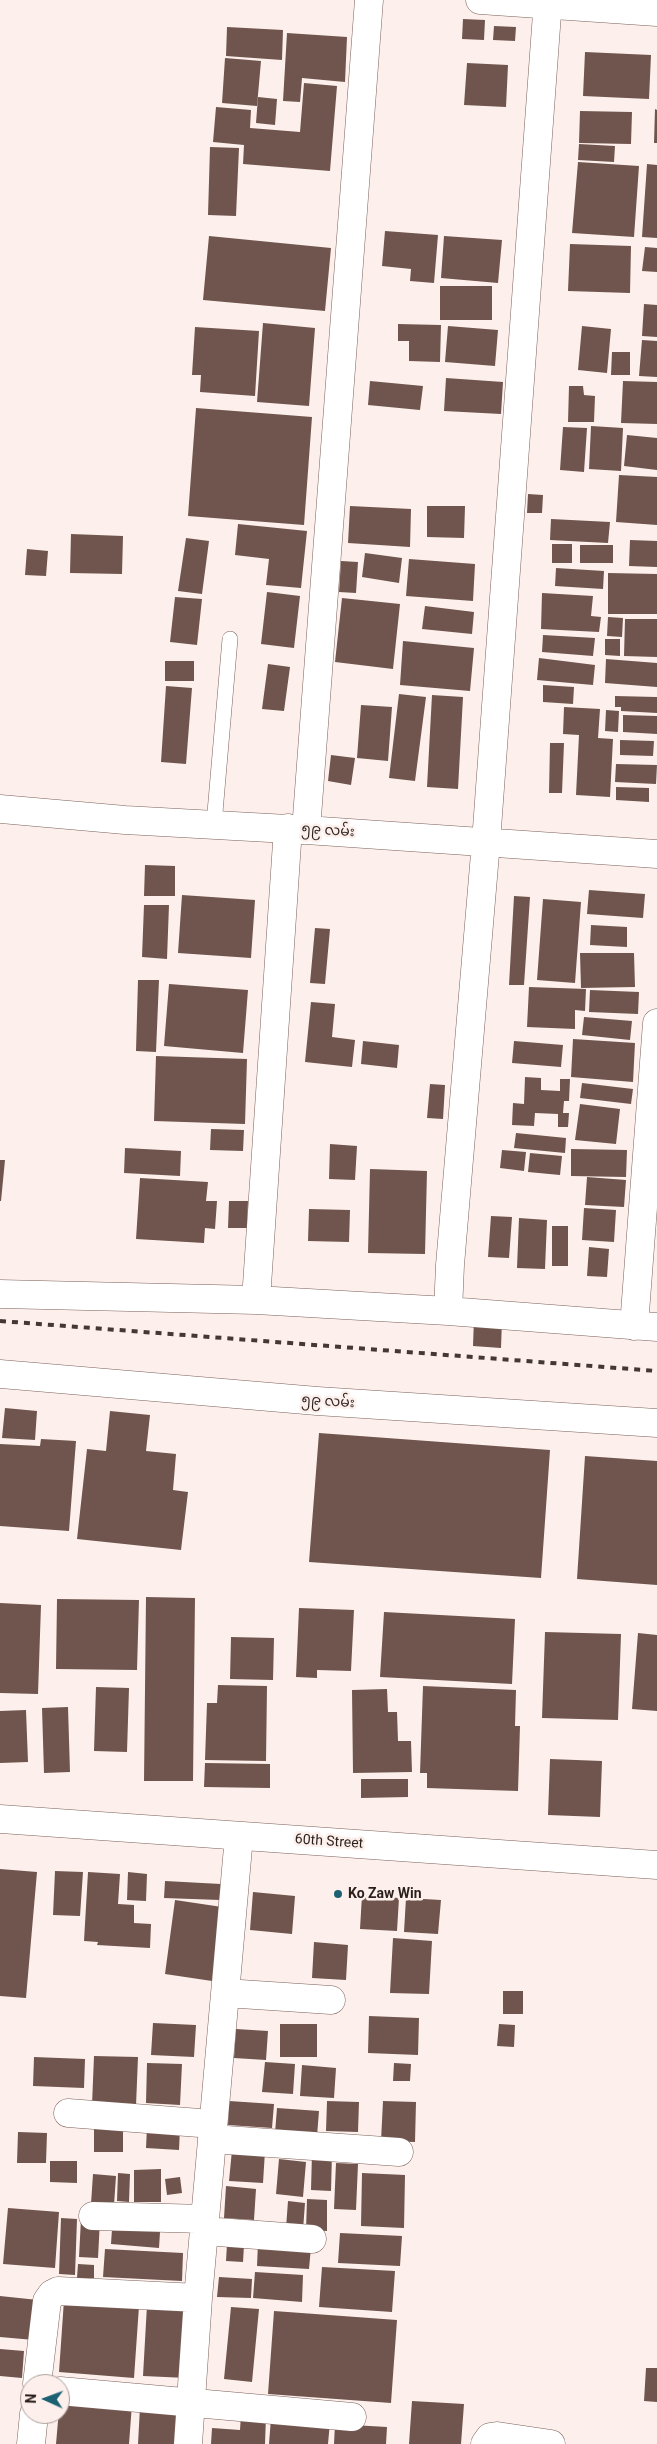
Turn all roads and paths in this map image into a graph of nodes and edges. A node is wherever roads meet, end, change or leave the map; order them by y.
1 (369, 0) edge
2 (480, 0) edge
3 (548, 2) edge
4 (657, 12) edge
5 (230, 639) dead end
6 (0, 809) edge
7 (214, 824) junction
8 (297, 829) junction
9 (486, 842) junction
10 (657, 854) edge
11 (657, 1024) edge
12 (0, 1294) edge
13 (256, 1300) junction
14 (448, 1311) junction
15 (645, 1327) edge
16 (0, 1374) edge
17 (657, 1423) edge
18 (0, 1819) edge
19 (239, 1836) junction
20 (657, 1865) edge
21 (225, 1993) junction
22 (331, 2000) dead end
23 (68, 2113) dead end
24 (213, 2131) junction
25 (399, 2152) dead end
26 (93, 2216) dead end
27 (204, 2225) junction
28 (312, 2238) dead end
29 (198, 2298) junction
30 (38, 2374) edge
31 (70, 2393) edge
32 (192, 2402) junction
33 (352, 2417) dead end
34 (33, 2424) edge
35 (31, 2444) edge
36 (188, 2444) edge
37 (485, 2444) edge
38 (551, 2444) edge

1 - 8 street
2 - 3 street
3 - 4 street
3 - 9 street
5 - 7 lane
6 - 7 street, ၅၉ လမ်း
7 - 8 street, ၅၉ လမ်း
8 - 9 street, ၅၉ လမ်း
8 - 13 street
9 - 10 street, ၅၉ လမ်း
9 - 14 street
11 - 15 street
12 - 13 street
13 - 14 street
14 - 15 street
16 - 17 street, ၅၉ လမ်း
18 - 19 street, 60th Street
19 - 20 street, 60th Street
19 - 21 street
21 - 22 street
21 - 24 street
23 - 24 street
24 - 25 street
24 - 27 street
26 - 27 street
27 - 28 street
27 - 29 street
29 - 30 street
29 - 32 street
31 - 32 street
32 - 33 street
32 - 36 street
34 - 35 street
37 - 38 street

